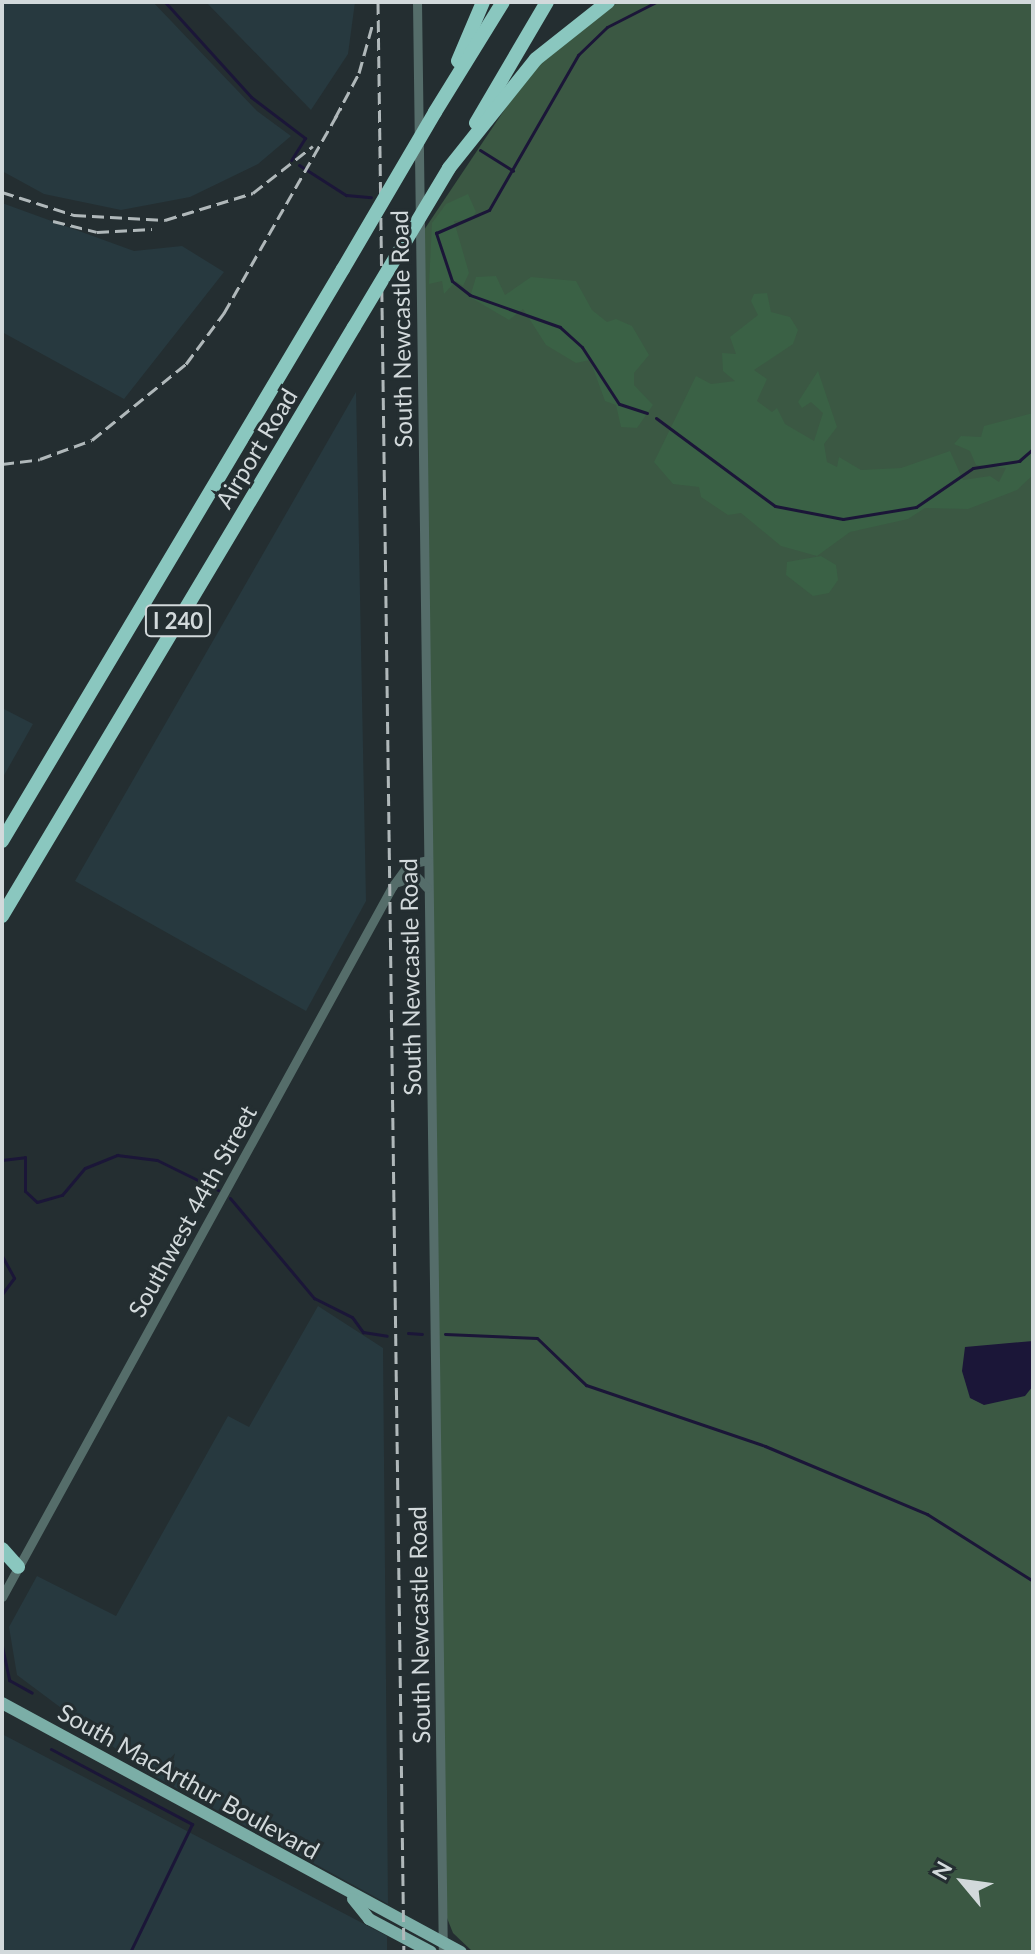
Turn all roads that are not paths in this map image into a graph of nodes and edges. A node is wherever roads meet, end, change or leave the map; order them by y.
1 (417, 2) edge
2 (483, 2) edge
3 (503, 2) edge
4 (547, 2) edge
5 (608, 2) edge
6 (450, 86) junction
7 (449, 168) junction
8 (2, 841) edge
9 (428, 860) junction
10 (392, 887) junction
11 (429, 891) junction
12 (2, 916) edge
13 (2, 1549) edge
14 (18, 1567) junction
15 (2, 1597) edge
16 (2, 1703) edge
17 (353, 1899) junction
18 (443, 1947) edge
19 (431, 1952) edge
20 (461, 1952) edge

1 - 9 street, South Newcastle Road
2 - 6 highway
3 - 6 highway, Airport Road / I 240
4 - 7 highway, Airport Road / I 240
5 - 7 highway
6 - 8 highway, Airport Road / I 240, bridge
7 - 12 highway, Airport Road / I 240, bridge
9 - 10 street, Southwest 44th Street
9 - 11 street, South Newcastle Road
10 - 11 street
10 - 14 street, Southwest 44th Street
11 - 18 street, South Newcastle Road
13 - 14 highway
14 - 15 street, Southwest 44th Street
16 - 17 main road, South MacArthur Boulevard
17 - 18 main road, South MacArthur Boulevard
17 - 19 main road, South MacArthur Boulevard
18 - 20 main road, South MacArthur Boulevard

